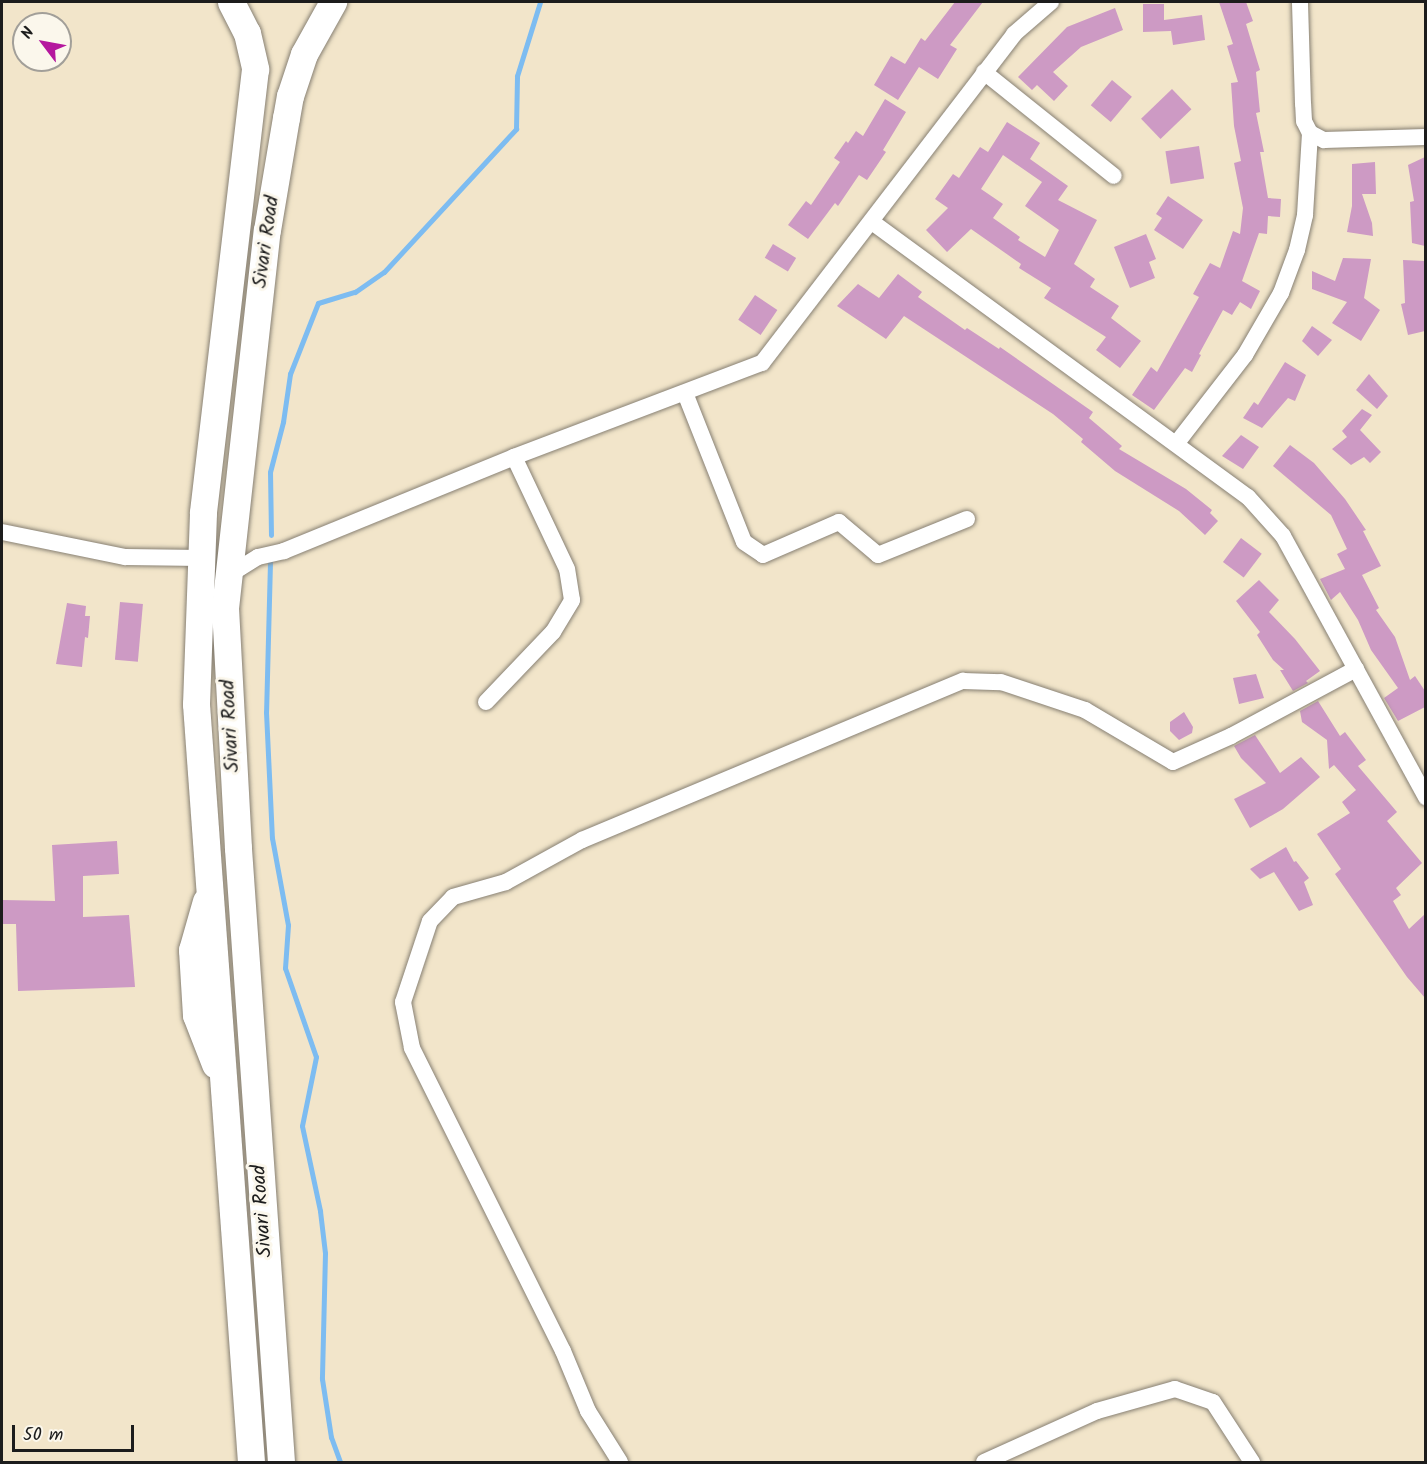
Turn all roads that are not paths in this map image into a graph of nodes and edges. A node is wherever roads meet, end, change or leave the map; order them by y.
1 (231, 2) edge
2 (333, 2) edge
3 (1051, 2) edge
4 (1300, 2) edge
5 (984, 72) junction
6 (1310, 133) junction
7 (1425, 137) edge
8 (1114, 176) dead end
9 (872, 222) junction
10 (685, 393) junction
11 (1176, 444) junction
12 (514, 457) junction
13 (967, 519) dead end
14 (234, 531) junction
15 (2, 532) edge
16 (258, 557) junction
17 (202, 558) junction
18 (229, 575) junction
19 (1356, 669) junction
20 (486, 702) dead end
21 (1425, 797) edge
22 (251, 1462) edge
23 (281, 1462) edge
24 (620, 1462) edge
25 (984, 1462) edge
26 (1252, 1462) edge

1 - 17 main road, Sivari Road
2 - 14 main road, Sivari Road
3 - 5 street
4 - 6 street
5 - 8 street
5 - 9 street
6 - 7 street
6 - 11 street
9 - 10 street
9 - 11 street
10 - 12 street
10 - 13 street
11 - 19 street
12 - 16 street
12 - 20 street
14 - 16 street
14 - 18 main road, Sivari Road
15 - 17 street
16 - 18 street
17 - 22 main road, Sivari Road
18 - 23 main road, Sivari Road
19 - 21 street
19 - 24 street
25 - 26 street

